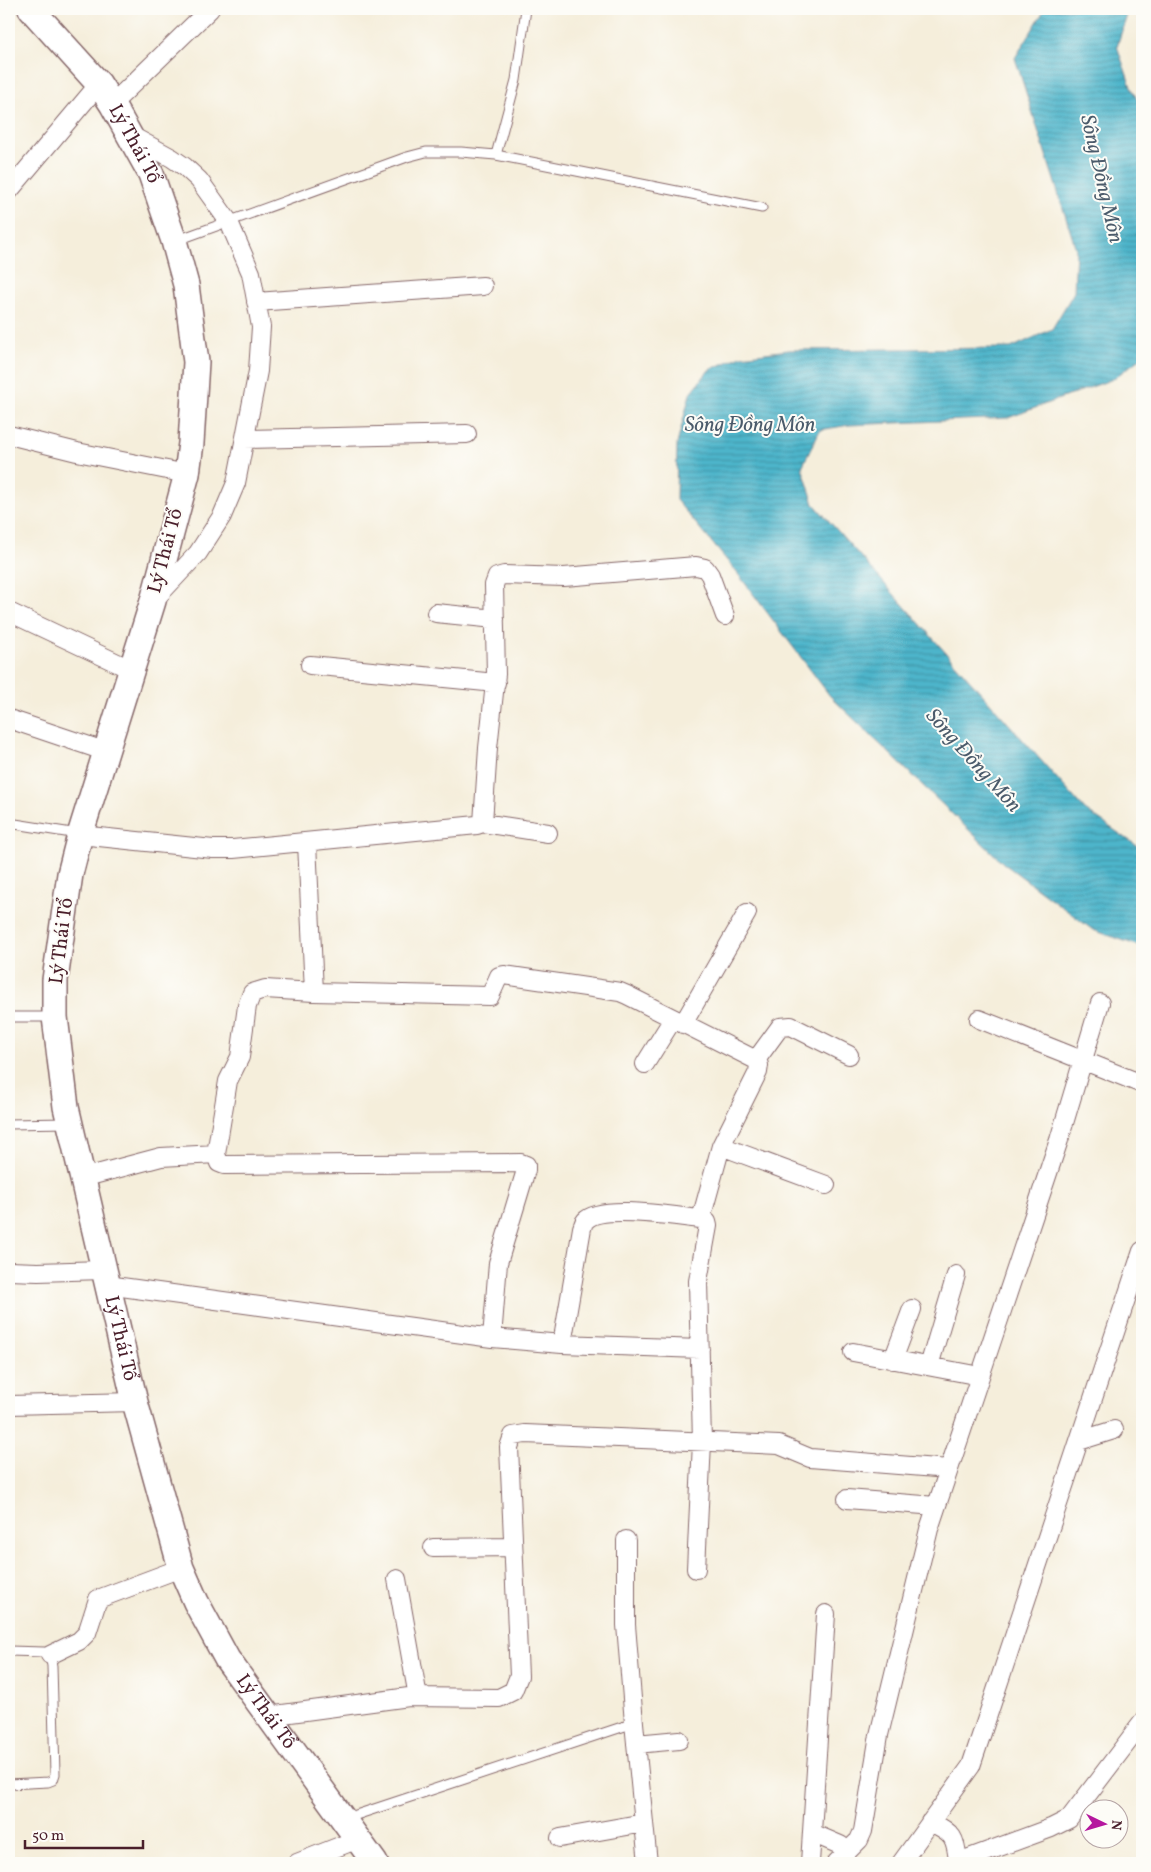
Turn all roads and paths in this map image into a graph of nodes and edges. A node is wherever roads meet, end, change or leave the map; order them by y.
1 (210, 9) edge
2 (526, 9) edge
3 (34, 10) edge
4 (106, 94) junction
5 (129, 135) junction
6 (496, 155) junction
7 (9, 191) edge
8 (762, 208) dead end
9 (229, 222) junction
10 (174, 241) junction
11 (483, 286) dead end
12 (256, 302) junction
13 (467, 434) dead end
14 (9, 435) edge
15 (245, 439) junction
16 (186, 474) junction
17 (153, 601) junction
18 (9, 612) edge
19 (436, 613) dead end
20 (725, 616) dead end
21 (495, 619) junction
22 (310, 665) dead end
23 (132, 670) junction
24 (496, 683) junction
25 (9, 719) edge
26 (107, 752) junction
27 (9, 823) edge
28 (483, 823) junction
29 (548, 833) dead end
30 (80, 834) junction
31 (307, 842) junction
32 (747, 913) dead end
33 (314, 992) junction
34 (1100, 1003) dead end
35 (9, 1017) edge
36 (55, 1017) junction
37 (979, 1019) dead end
38 (678, 1021) junction
39 (849, 1055) dead end
40 (756, 1060) junction
41 (1083, 1061) junction
42 (645, 1064) dead end
43 (1142, 1084) edge
44 (70, 1123) junction
45 (9, 1124) edge
46 (721, 1146) junction
47 (216, 1154) junction
48 (82, 1178) junction
49 (826, 1185) dead end
50 (701, 1219) junction
51 (1142, 1251) edge
52 (9, 1271) edge
53 (956, 1275) dead end
54 (105, 1278) junction
55 (912, 1309) dead end
56 (492, 1338) junction
57 (562, 1344) junction
58 (700, 1349) junction
59 (853, 1352) dead end
60 (893, 1360) junction
61 (929, 1366) junction
62 (980, 1376) junction
63 (135, 1402) junction
64 (9, 1405) edge
65 (1114, 1430) dead end
66 (1079, 1441) junction
67 (702, 1442) junction
68 (949, 1469) junction
69 (847, 1499) dead end
70 (936, 1506) junction
71 (626, 1540) dead end
72 (513, 1547) junction
73 (433, 1548) dead end
74 (181, 1568) junction
75 (696, 1569) dead end
76 (397, 1580) dead end
77 (826, 1614) dead end
78 (9, 1651) edge
79 (50, 1655) junction
80 (418, 1697) junction
81 (268, 1716) junction
82 (634, 1723) junction
83 (1142, 1723) edge
84 (678, 1740) dead end
85 (636, 1744) junction
86 (9, 1784) edge
87 (644, 1822) junction
88 (930, 1822) junction
89 (351, 1829) junction
90 (812, 1833) junction
91 (560, 1838) dead end
92 (842, 1857) edge
93 (297, 1863) edge
94 (375, 1863) edge
95 (648, 1863) edge
96 (810, 1863) edge
97 (901, 1863) edge
98 (957, 1863) edge

1 - 4 street
2 - 6 lane
3 - 4 main road, Lý Thái Tổ
4 - 5 main road, Lý Thái Tổ
4 - 7 street
5 - 9 street
5 - 10 main road, Lý Thái Tổ
6 - 8 lane
6 - 9 lane
9 - 10 lane
9 - 12 street
10 - 16 main road, Lý Thái Tổ
11 - 12 street
12 - 15 street
13 - 15 street
14 - 16 street
15 - 17 street
16 - 17 main road, Lý Thái Tổ
17 - 23 main road, Lý Thái Tổ
18 - 23 street
19 - 21 street
20 - 21 street
21 - 24 street
22 - 24 street
23 - 26 main road, Lý Thái Tổ
24 - 28 street
25 - 26 street
26 - 30 main road, Lý Thái Tổ
27 - 30 lane
28 - 29 street
28 - 31 street
30 - 31 street
30 - 36 main road, Lý Thái Tổ
31 - 33 street
32 - 38 street
33 - 38 street
33 - 47 street
34 - 41 street
35 - 36 lane
36 - 44 main road, Lý Thái Tổ
37 - 41 street
38 - 40 street
38 - 42 street
39 - 40 street
40 - 46 street
41 - 43 street
41 - 62 street
44 - 45 lane
44 - 48 main road, Lý Thái Tổ
46 - 49 street
46 - 50 street
47 - 48 street
47 - 56 street
48 - 54 main road, Lý Thái Tổ
50 - 57 street
50 - 58 street
51 - 66 street
52 - 54 street
53 - 61 street
54 - 56 street
54 - 63 main road, Lý Thái Tổ
55 - 60 street
56 - 57 street
57 - 58 street
58 - 67 street
59 - 60 street
60 - 61 street
61 - 62 street
62 - 68 street
63 - 64 street
63 - 74 main road, Lý Thái Tổ
65 - 66 street
66 - 88 street
67 - 68 street
67 - 72 street
67 - 75 street
68 - 70 street
69 - 70 street
70 - 92 street
71 - 82 street
72 - 73 street
72 - 80 street
74 - 79 street
74 - 81 main road, Lý Thái Tổ
76 - 80 street
77 - 90 street
78 - 79 lane
79 - 86 lane
80 - 81 street
81 - 89 main road, Lý Thái Tổ
82 - 85 street
82 - 89 lane
83 - 98 street
84 - 85 street
85 - 87 street
87 - 91 street
87 - 95 street
88 - 97 street
88 - 98 street
89 - 93 street
89 - 94 main road, Lý Thái Tổ
90 - 92 street
90 - 96 street

